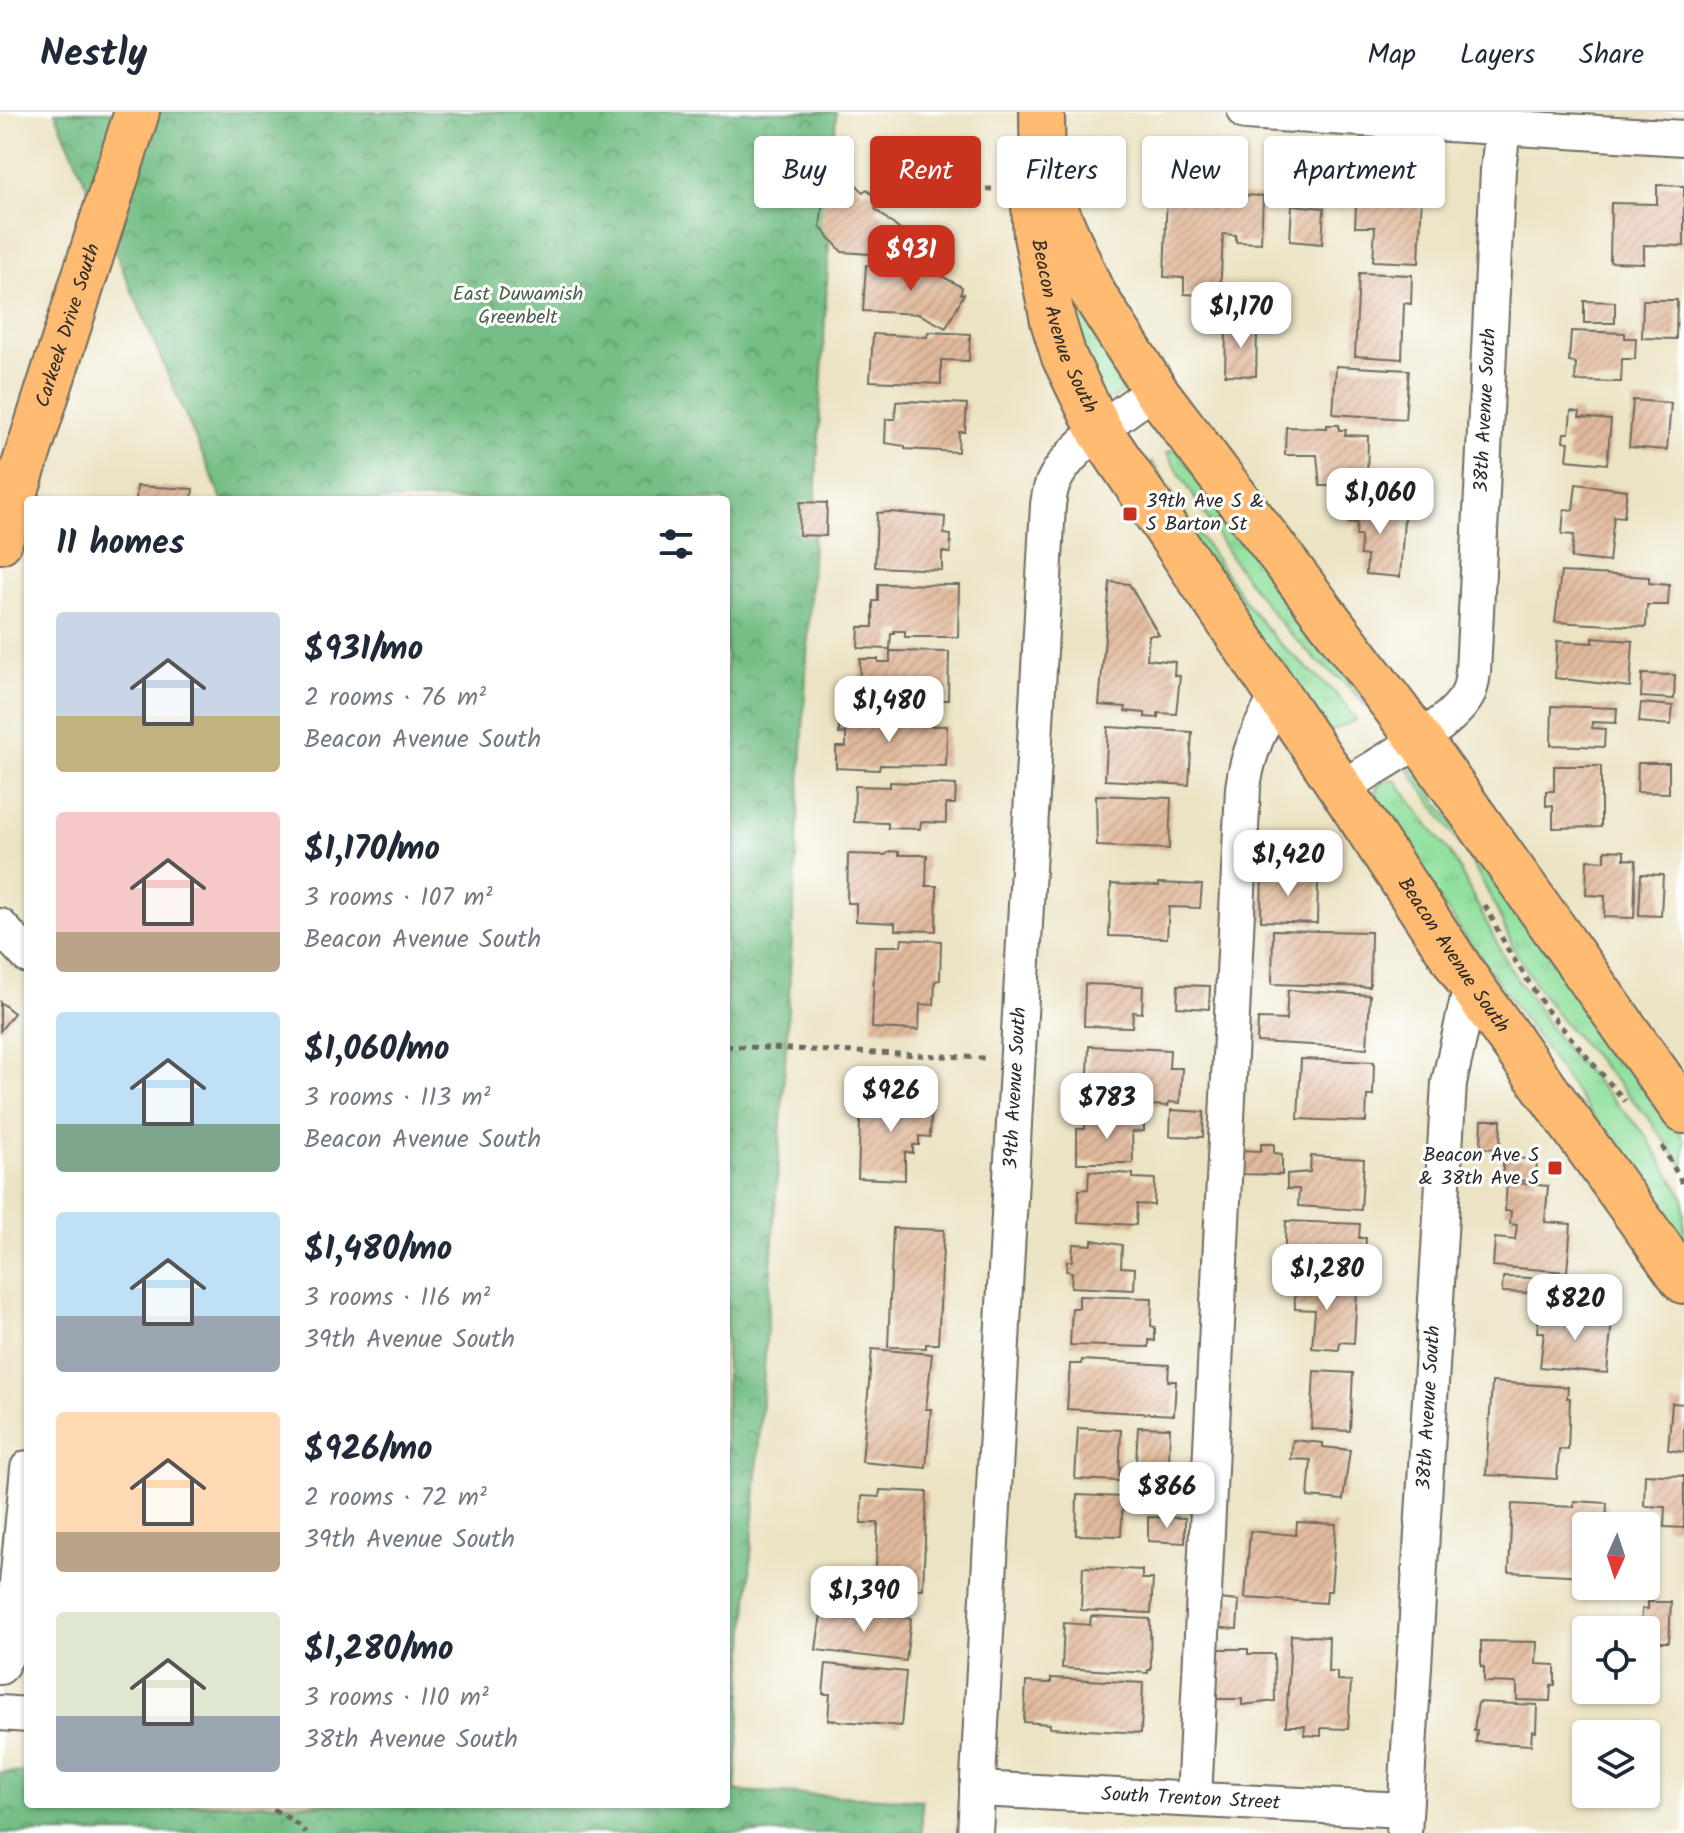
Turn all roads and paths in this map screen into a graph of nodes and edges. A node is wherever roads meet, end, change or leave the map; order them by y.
1 (137, 112) edge
2 (1042, 112) edge
3 (1245, 112) edge
4 (1290, 113) edge
5 (1504, 120) edge
6 (1042, 136) edge
7 (1684, 138) edge
8 (1034, 208) edge
9 (1055, 208) edge
10 (1155, 390) junction
11 (1100, 431) junction
12 (0, 541) edge
13 (1278, 695) junction
14 (1419, 739) junction
15 (1341, 788) junction
16 (0, 926) edge
17 (24, 952) edge
18 (1471, 985) junction
19 (730, 1046) edge
20 (1017, 1059) junction
21 (1684, 1111) edge
22 (1684, 1281) edge
23 (24, 1510) edge
24 (0, 1667) edge
25 (0, 1713) edge
26 (24, 1715) edge
27 (977, 1789) junction
28 (1194, 1799) junction
29 (270, 1808) edge
30 (1405, 1822) edge
31 (306, 1833) edge
32 (975, 1833) edge

1 - 12 main road, Carkeek Drive South
2 - 6 main road
3 - 4 street
4 - 5 street
5 - 7 street
5 - 14 street, 38th Avenue South
8 - 11 main road, Beacon Avenue South
9 - 10 main road, Beacon Avenue South
10 - 11 street, 39th Avenue South
10 - 14 main road, Beacon Avenue South
11 - 13 main road, Beacon Avenue South
11 - 20 street, 39th Avenue South
13 - 15 main road, Beacon Avenue South
13 - 28 street
14 - 15 street, 38th Avenue South
14 - 21 main road, Beacon Avenue South
15 - 18 main road, Beacon Avenue South
16 - 17 street
18 - 22 main road, Beacon Avenue South
18 - 30 street, 38th Avenue South
19 - 20 path
20 - 27 street, 39th Avenue South
23 - 24 street
25 - 26 street
27 - 28 street, South Trenton Street
27 - 32 street, 39th Avenue South
28 - 30 street, South Trenton Street
29 - 31 path

